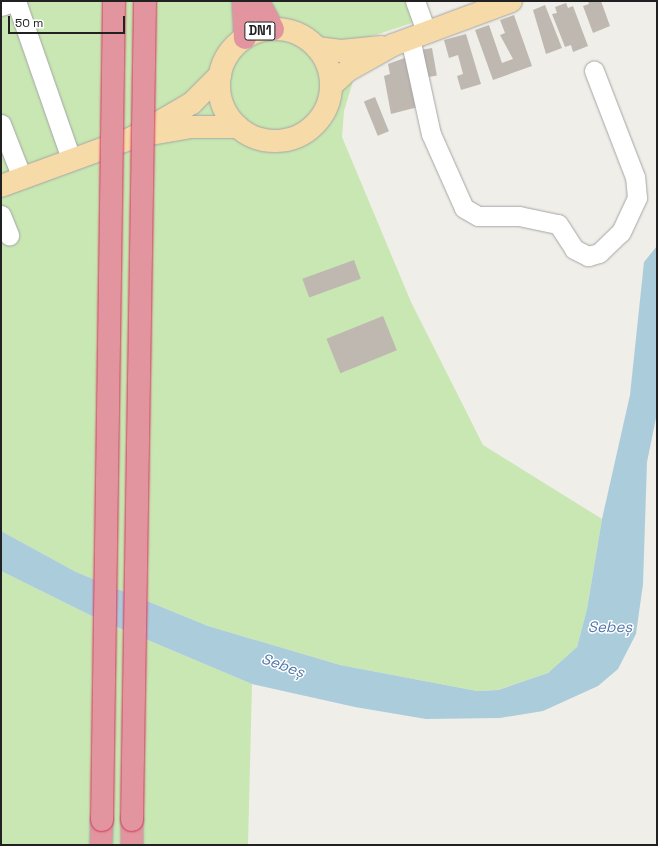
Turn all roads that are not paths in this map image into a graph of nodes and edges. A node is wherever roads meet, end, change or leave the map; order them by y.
1 (114, 1) edge
2 (145, 1) edge
3 (242, 1) edge
4 (258, 1) edge
5 (415, 1) edge
6 (512, 1) edge
7 (1, 6) edge
8 (273, 29) junction
9 (245, 38) junction
10 (410, 38) junction
11 (317, 48) junction
12 (594, 71) dead end
13 (220, 76) junction
14 (331, 86) junction
15 (1, 126) edge
16 (238, 127) junction
17 (132, 138) junction
18 (71, 159) junction
19 (22, 178) junction
20 (1, 186) edge
21 (1, 215) edge
22 (9, 236) dead end
23 (101, 845) edge
24 (132, 845) edge

1 - 23 highway, bridge
2 - 24 highway, bridge
3 - 9 highway
4 - 8 highway
5 - 10 street
6 - 10 main road, DN1
7 - 18 street
8 - 9 main road, DN1
8 - 11 main road, DN1
9 - 13 main road, DN1
10 - 11 main road, DN1
10 - 12 street
10 - 14 main road, DN1
11 - 14 main road, DN1
13 - 16 main road, DN1
13 - 17 main road, DN1
14 - 16 main road, DN1
15 - 19 street
16 - 17 main road, DN1
17 - 18 main road, DN1
18 - 19 main road, DN1
19 - 20 main road, DN1
21 - 22 street

